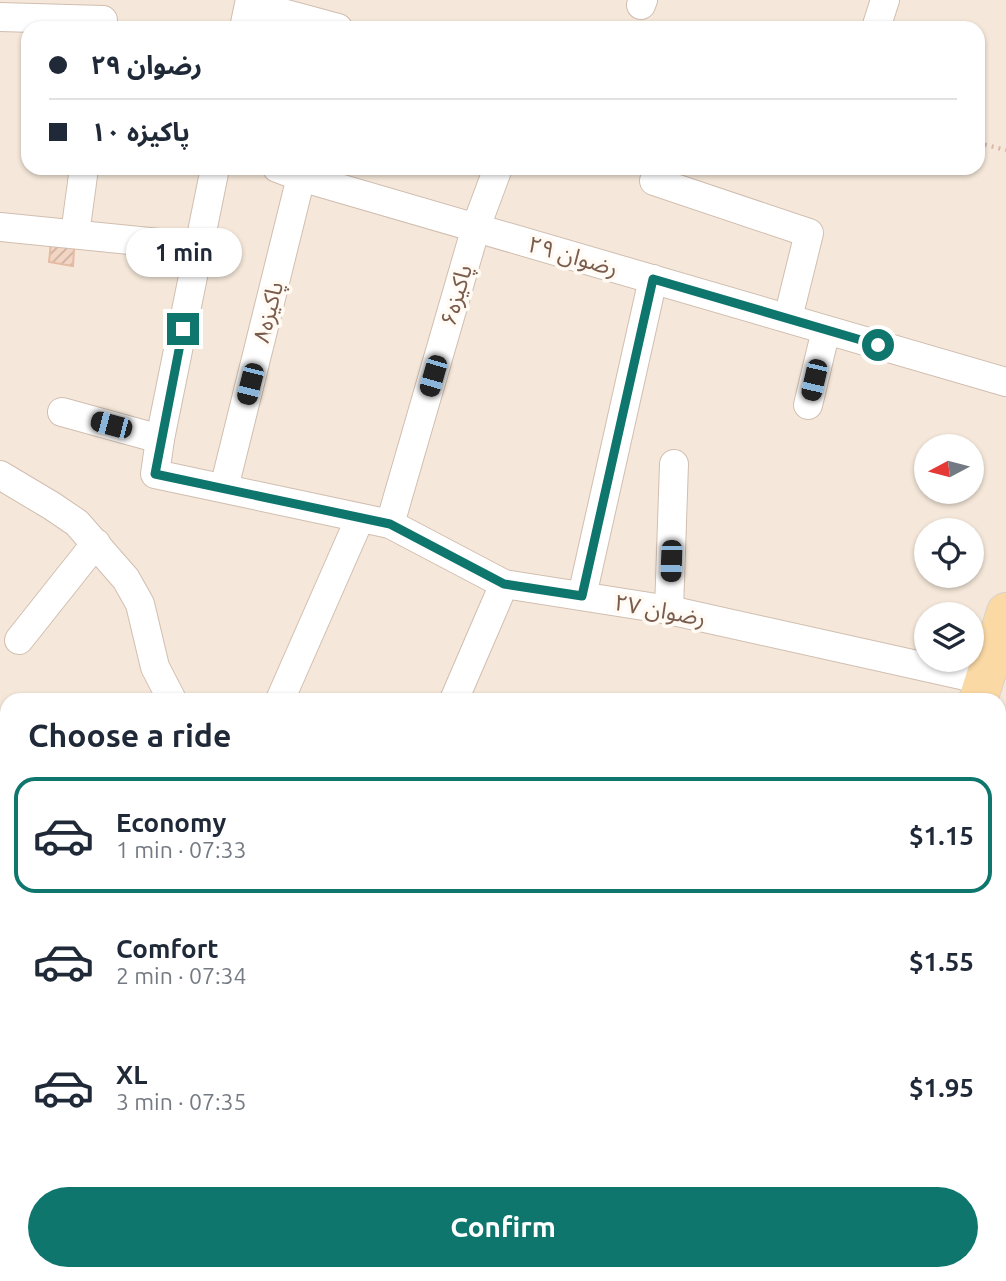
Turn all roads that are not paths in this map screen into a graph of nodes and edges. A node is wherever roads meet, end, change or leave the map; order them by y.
1 (885, 0) edge
2 (103, 16) edge
3 (246, 16) edge
4 (0, 17) edge
5 (284, 21) edge
6 (878, 21) edge
7 (83, 175) edge
8 (214, 175) edge
9 (288, 175) edge
10 (299, 175) edge
11 (495, 175) edge
12 (656, 175) edge
13 (0, 227) edge
14 (476, 227) junction
15 (75, 234) junction
16 (199, 247) junction
17 (653, 279) junction
18 (788, 318) junction
19 (826, 330) junction
20 (1006, 382) edge
21 (808, 405) dead end
22 (62, 412) dead end
23 (160, 439) junction
24 (674, 464) dead end
25 (0, 475) edge
26 (224, 488) junction
27 (360, 518) junction
28 (390, 524) junction
29 (96, 543) junction
30 (504, 584) junction
31 (582, 596) junction
32 (669, 610) junction
33 (1006, 612) edge
34 (19, 640) dead end
35 (981, 690) edge
36 (168, 693) edge
37 (283, 693) edge
38 (457, 693) edge

1 - 6 street
2 - 4 street
3 - 5 street
7 - 15 street
8 - 16 street
9 - 26 street, پاکیزه۸
10 - 14 street, رضوان ۲۹
11 - 14 street, پاکیزه۶
12 - 18 street
13 - 15 street
14 - 17 street, رضوان ۲۹
14 - 28 street, پاکیزه۶
15 - 16 street
16 - 23 street
17 - 18 street, رضوان ۲۹
17 - 31 street
18 - 19 street, رضوان ۲۹
19 - 20 street, رضوان ۲۹
19 - 21 street
22 - 23 street
23 - 26 street, رضوان ۲۷
24 - 32 street
25 - 29 street
26 - 27 street, رضوان ۲۷
27 - 28 street, رضوان ۲۷
27 - 37 street
28 - 30 street, رضوان ۲۷
29 - 34 street
29 - 36 street
30 - 31 street, رضوان ۲۷
30 - 38 street
31 - 32 street, رضوان ۲۷
32 - 35 street, رضوان ۲۷
33 - 35 main road

